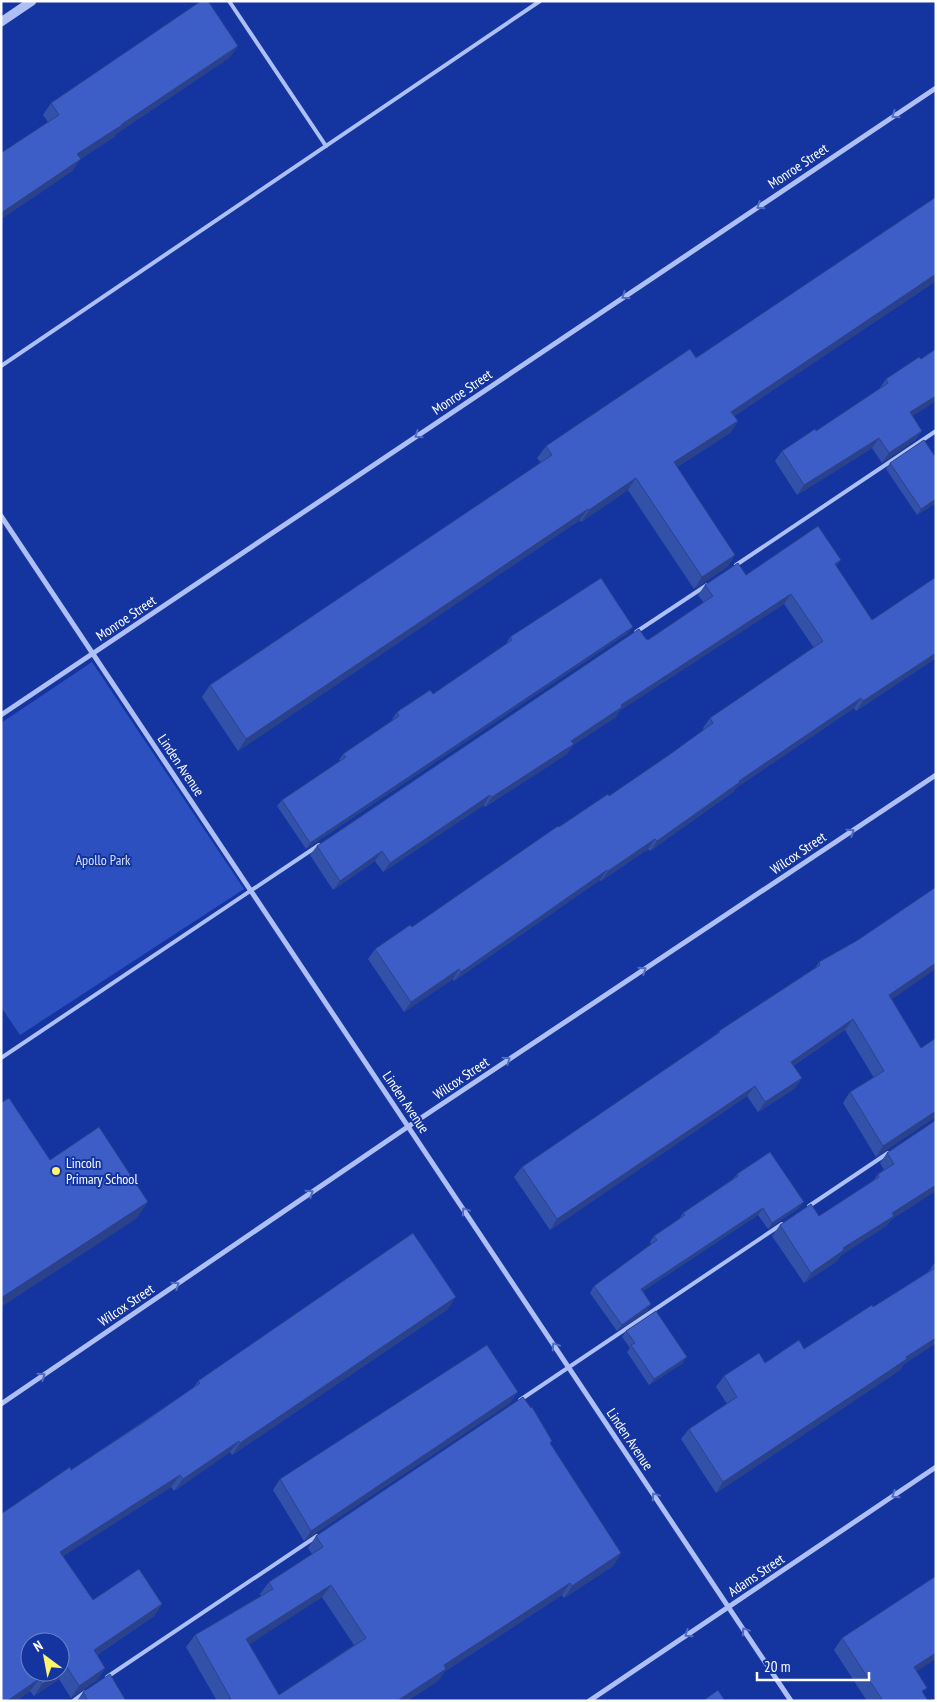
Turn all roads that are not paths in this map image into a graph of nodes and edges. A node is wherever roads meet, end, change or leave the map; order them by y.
1 (32, 1) edge
2 (228, 1) edge
3 (540, 1) edge
4 (1, 22) edge
5 (936, 88) edge
6 (326, 146) junction
7 (1, 366) edge
8 (936, 431) edge
9 (1, 516) edge
10 (730, 570) edge
11 (713, 581) edge
12 (631, 636) edge
13 (93, 654) junction
14 (1, 715) edge
15 (936, 775) edge
16 (326, 841) edge
17 (252, 890) junction
18 (1, 1058) edge
19 (409, 1126) junction
20 (895, 1149) edge
21 (805, 1209) edge
22 (789, 1220) edge
23 (569, 1367) junction
24 (519, 1400) edge
25 (1, 1404) edge
26 (936, 1467) edge
27 (321, 1534) edge
28 (729, 1607) junction
29 (106, 1678) edge
30 (89, 1690) edge
31 (72, 1701) edge
32 (589, 1701) edge
33 (791, 1701) edge

1 - 4 street
2 - 6 lane
3 - 6 lane
5 -> 13 street, Monroe Street
6 - 7 lane
8 - 10 lane
9 - 13 street, Linden Avenue
11 - 12 lane
13 - 14 street, Monroe Street
13 - 17 street, Linden Avenue
19 -> 15 street, Wilcox Street
16 - 17 lane
17 - 18 lane
17 - 19 street, Linden Avenue
23 -> 19 street, Linden Avenue
25 -> 19 street, Wilcox Street
20 - 21 lane
22 - 23 lane
23 - 24 lane
28 -> 23 street, Linden Avenue
26 -> 28 street, Adams Street
27 - 29 lane
28 -> 32 street, Adams Street
33 -> 28 street, Linden Avenue
30 - 31 lane

